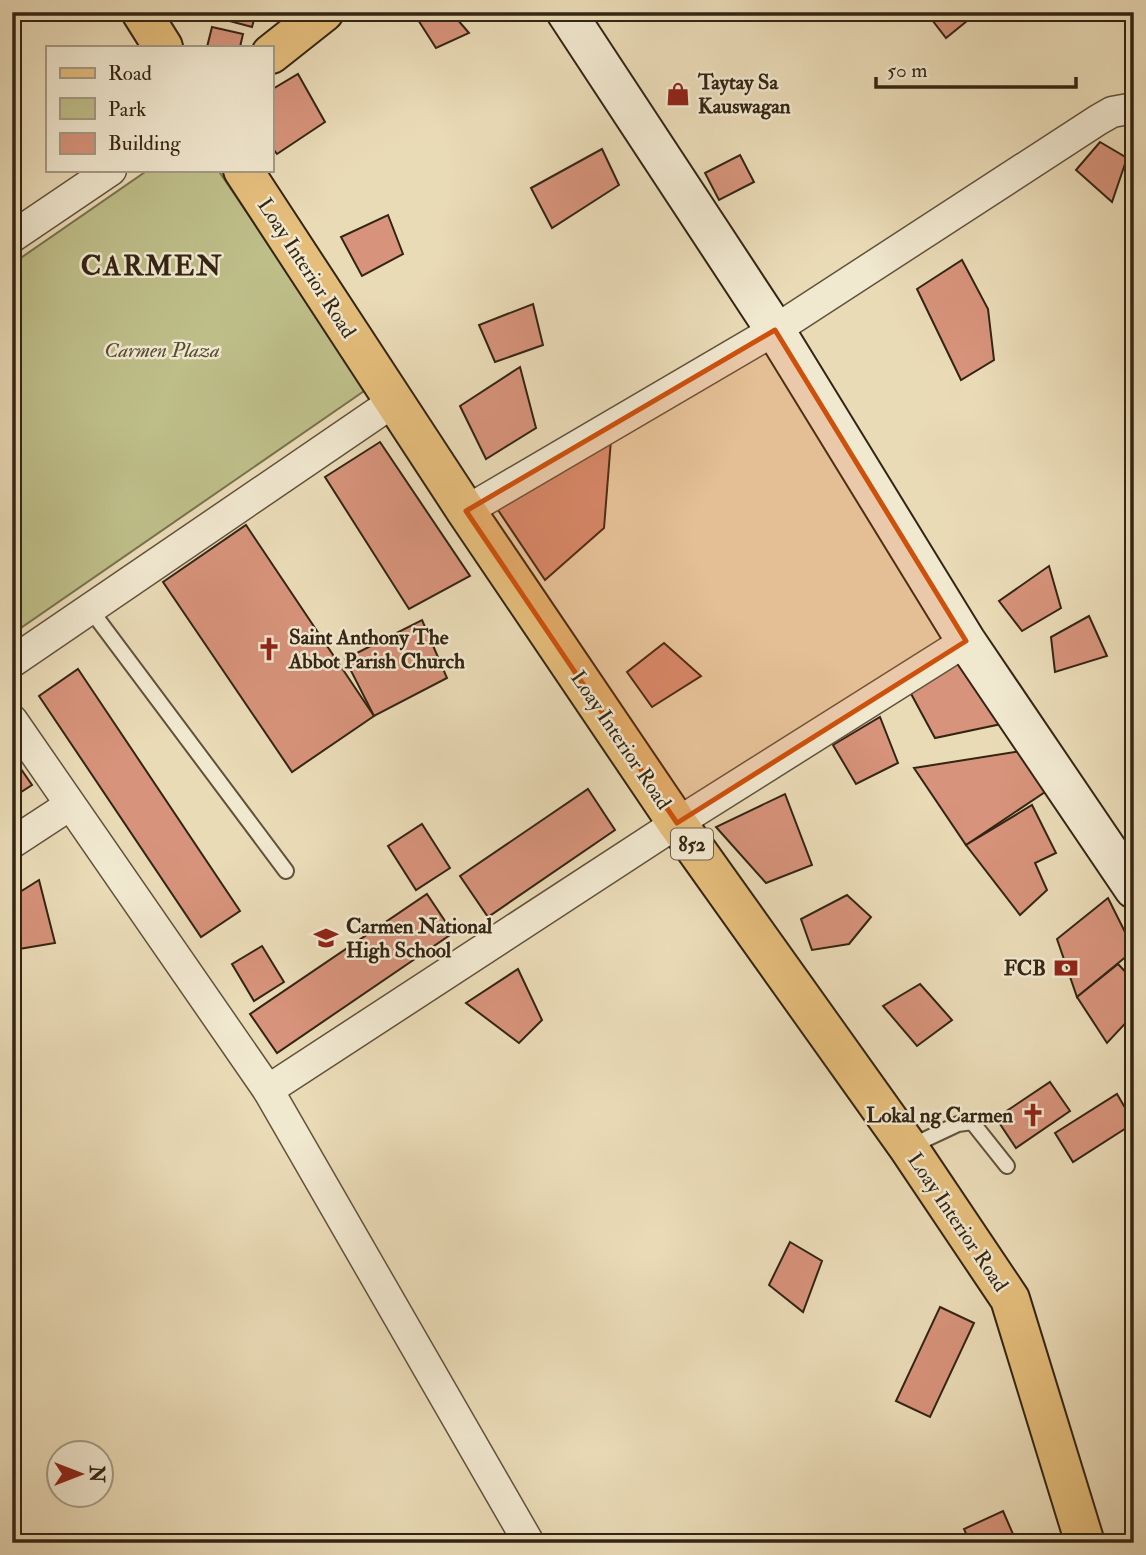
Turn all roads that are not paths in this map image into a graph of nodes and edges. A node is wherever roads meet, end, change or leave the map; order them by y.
1 (141, 12) edge
2 (324, 12) edge
3 (566, 12) edge
4 (162, 46) edge
5 (273, 52) edge
6 (1134, 108) edge
7 (108, 172) edge
8 (244, 172) edge
9 (12, 237) edge
10 (775, 331) junction
11 (393, 402) junction
12 (466, 512) junction
13 (90, 608) junction
14 (966, 641) junction
15 (12, 662) edge
16 (12, 720) edge
17 (70, 805) junction
18 (677, 823) junction
19 (12, 843) edge
20 (286, 871) dead end
21 (1134, 889) edge
22 (268, 1090) junction
23 (908, 1147) junction
24 (1007, 1166) dead end
25 (530, 1543) edge
26 (1085, 1543) edge

1 - 4 main road
2 - 5 main road
3 - 10 street
6 - 10 street
7 - 9 street
8 - 11 main road, Loay Interior Road / 852
10 - 12 street
10 - 14 street
11 - 12 main road, Loay Interior Road / 852
11 - 13 street
12 - 18 main road, Loay Interior Road / 852
13 - 15 street
13 - 20 lane
14 - 18 street
14 - 21 street
16 - 17 street
17 - 19 street
17 - 22 street
18 - 22 street
18 - 23 main road, Loay Interior Road / 852
22 - 25 street
23 - 24 lane
23 - 26 main road, Loay Interior Road / 852

